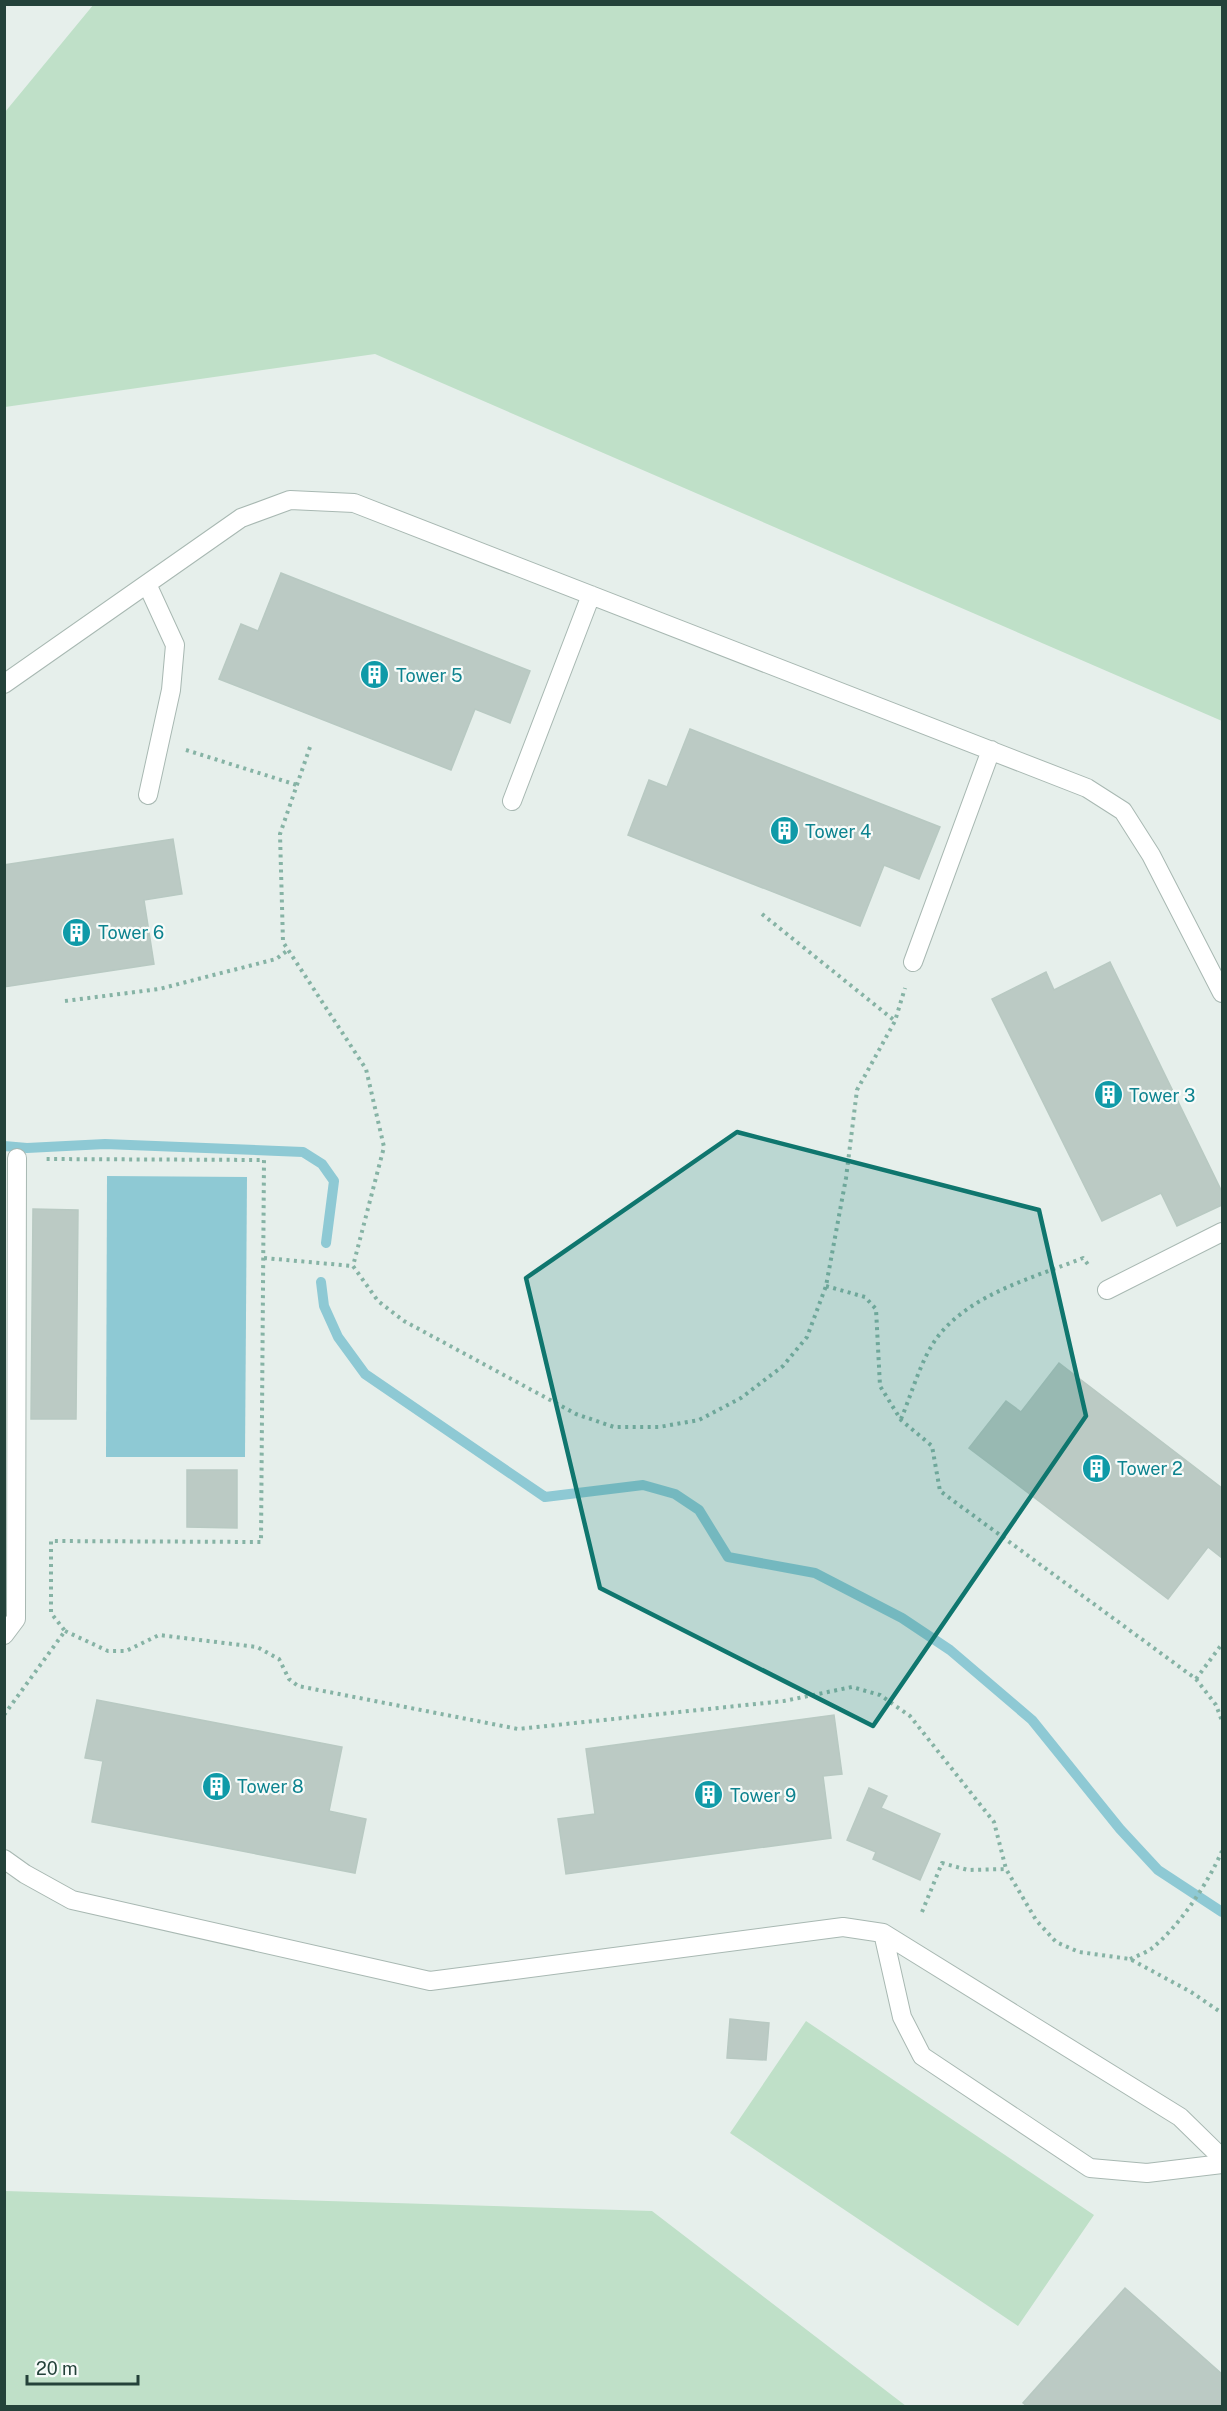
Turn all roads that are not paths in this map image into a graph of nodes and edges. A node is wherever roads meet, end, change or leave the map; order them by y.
1 (147, 584) junction
2 (591, 595) junction
3 (4, 684) edge
4 (991, 750) junction
5 (148, 795) dead end
6 (512, 801) dead end
7 (913, 962) road end
8 (1222, 993) edge
9 (17, 1158) road end
10 (1222, 1232) edge
11 (1107, 1290) road end
12 (11, 1405) edge
13 (4, 1635) edge
14 (4, 1859) edge
15 (883, 1933) junction
16 (1222, 2158) edge
17 (1222, 2164) edge

1 - 2 lane
1 - 3 lane
1 - 5 lane
2 - 4 lane
2 - 6 lane
4 - 7 lane
4 - 8 lane
9 - 12 lane
10 - 11 lane
12 - 13 lane
14 - 15 lane
15 - 16 lane
15 - 17 lane

